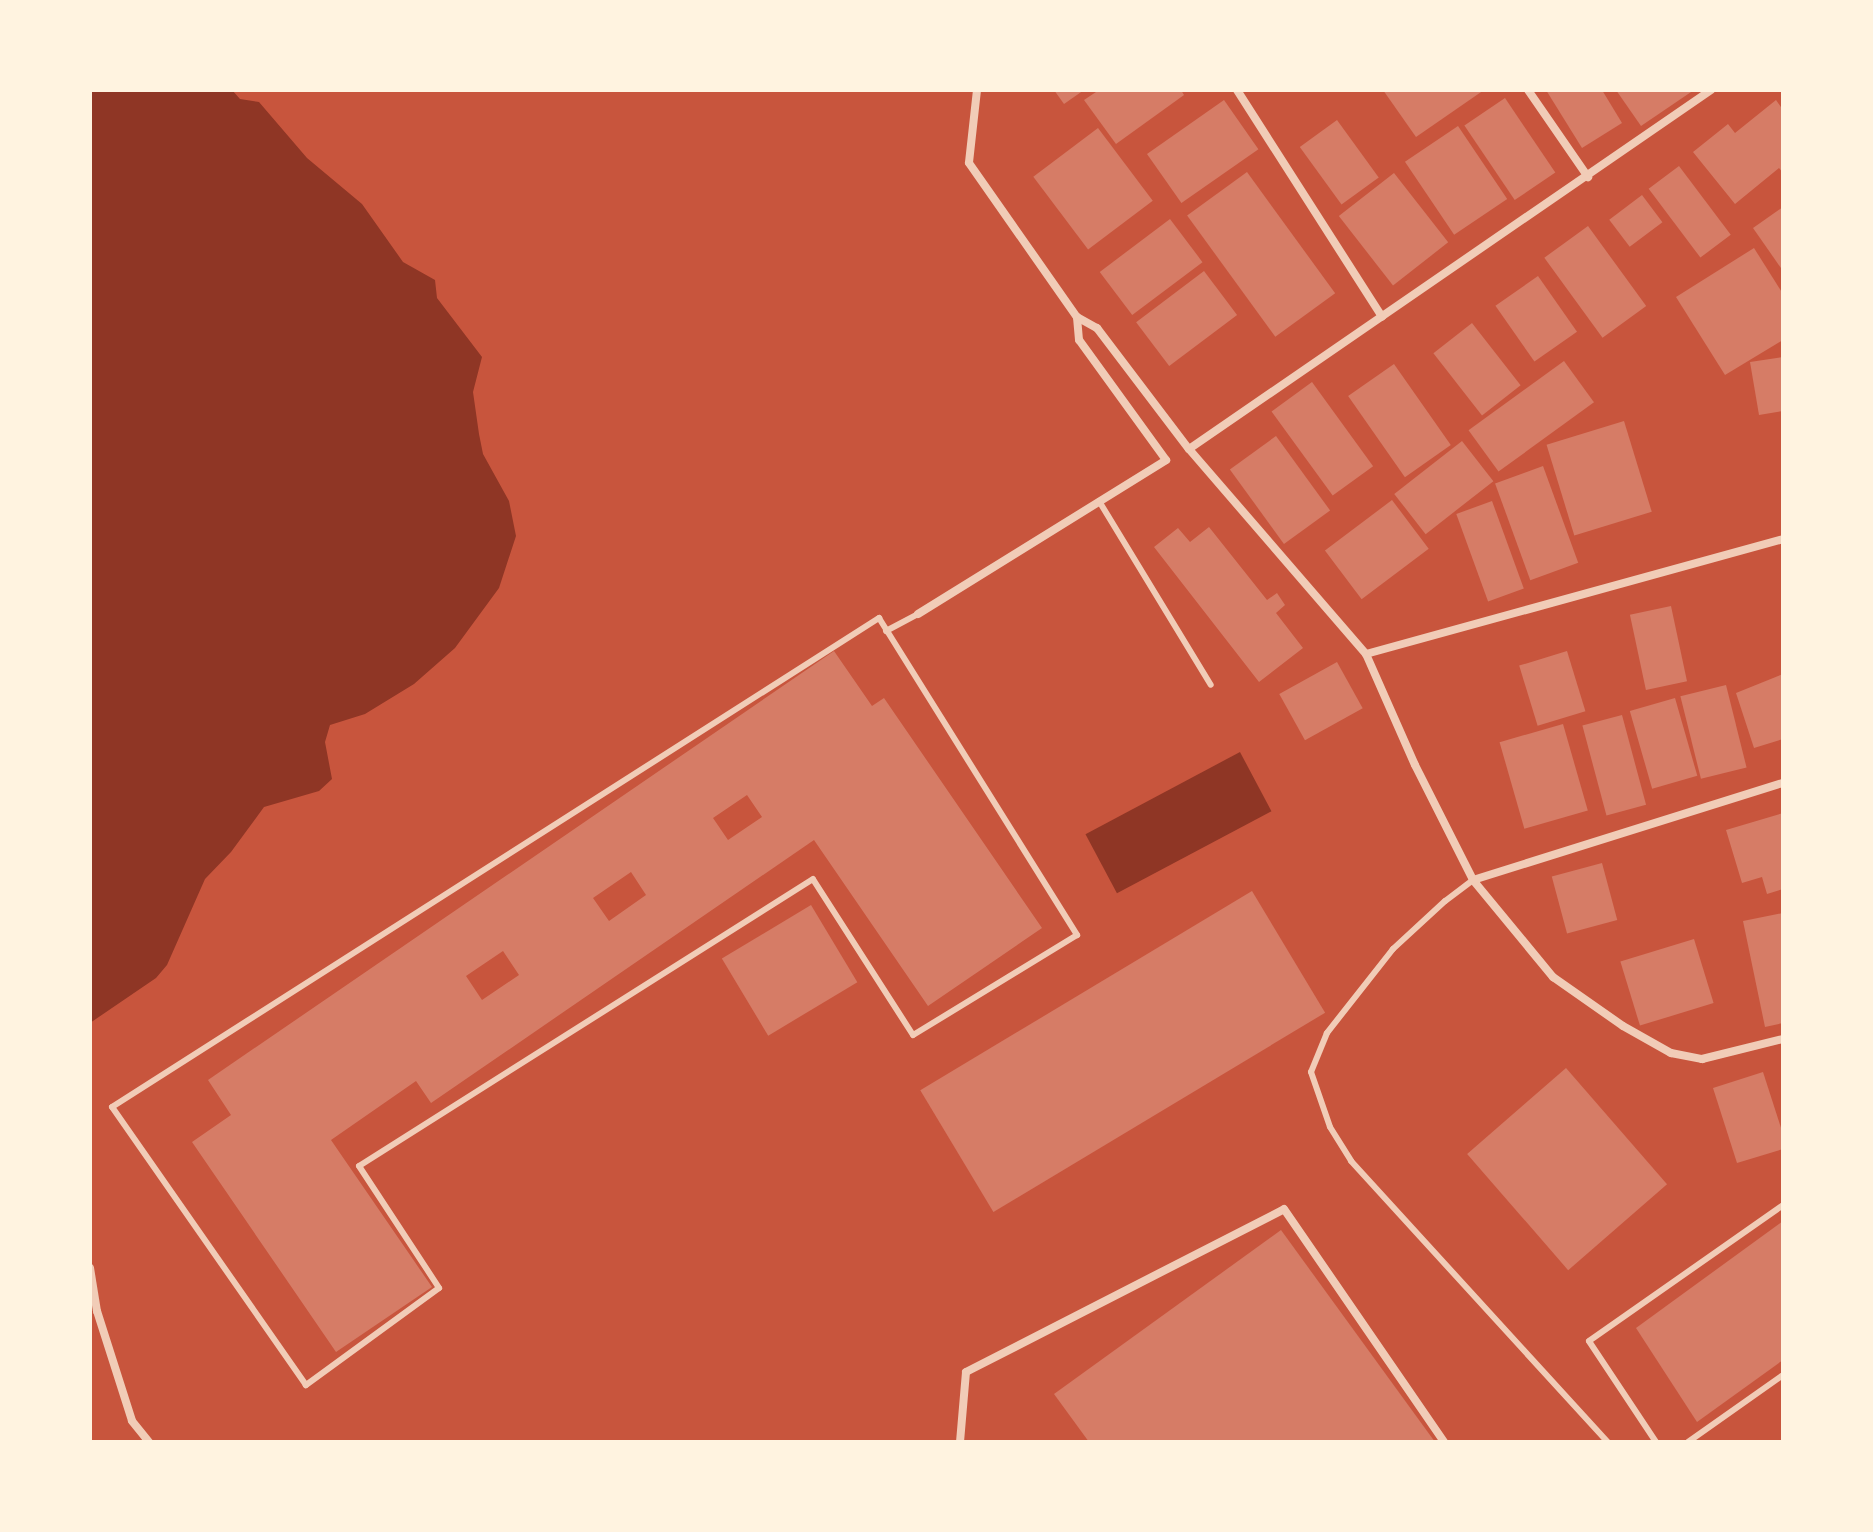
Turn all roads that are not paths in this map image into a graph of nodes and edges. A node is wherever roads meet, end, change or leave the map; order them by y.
1 (977, 90) edge
2 (1237, 90) edge
3 (1528, 90) edge
4 (1711, 90) edge
5 (1588, 177) junction
6 (1077, 317) junction
7 (1382, 317) junction
8 (1189, 449) junction
9 (1099, 501) junction
10 (1783, 539) edge
11 (918, 614) joint
12 (886, 631) junction
13 (1366, 654) junction
14 (1211, 685) dead end
15 (1783, 783) edge
16 (1473, 880) junction
17 (1783, 1039) edge
18 (1783, 1205) edge
19 (90, 1268) edge
20 (1783, 1375) edge
21 (149, 1442) edge
22 (960, 1442) edge
23 (1444, 1442) edge
24 (1608, 1442) edge
25 (1656, 1442) edge
26 (1688, 1442) edge

1 - 6 street
2 - 7 street
3 - 5 street
4 - 5 street
5 - 7 street
6 - 8 street
6 - 9 street
7 - 8 street
8 - 13 street
9 - 11 street
9 - 14 lane
10 - 13 street
11 - 12 lane
12 - 12 lane
13 - 16 street
15 - 16 street
16 - 17 street
16 - 24 lane
18 - 25 lane
19 - 21 street
20 - 26 lane
22 - 23 street

